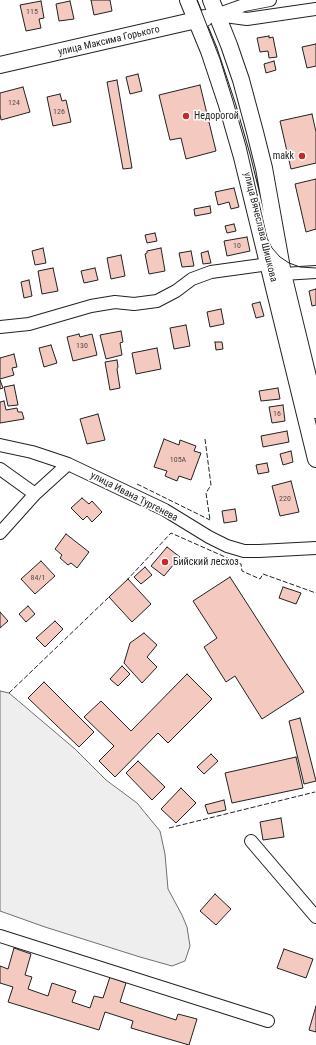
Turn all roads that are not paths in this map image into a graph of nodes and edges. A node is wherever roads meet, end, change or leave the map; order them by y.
1 (188, 0) edge
2 (270, 0) edge
3 (215, 5) edge
4 (298, 6) edge
5 (316, 9) edge
6 (196, 20) junction
7 (0, 65) edge
8 (269, 264) junction
9 (316, 272) edge
10 (283, 274) junction
11 (0, 327) edge
12 (316, 410) edge
13 (0, 445) edge
14 (316, 458) edge
15 (68, 464) junction
16 (0, 469) edge
17 (35, 494) junction
18 (0, 533) edge
19 (316, 548) edge
20 (251, 841) dead end
21 (316, 917) edge
22 (0, 936) edge
23 (268, 1021) dead end

1 - 6 main road, улица Вячеслава Шишкова
2 - 3 street, улица Максима Горького
3 - 4 street, улица Максима Горького
3 - 6 main road, улица Максима Горького
3 - 10 main road, улица Вячеслава Шишкова
4 - 5 street, улица Максима Горького
6 - 7 main road, улица Максима Горького
6 - 8 main road, улица Вячеслава Шишкова
8 - 11 street
8 - 14 main road, улица Вячеслава Шишкова
9 - 10 street
10 - 12 main road, улица Вячеслава Шишкова
13 - 15 street, улица Ивана Тургенева
15 - 17 street
15 - 19 street, улица Ивана Тургенева
16 - 17 street
17 - 18 street
20 - 21 street
22 - 23 street

